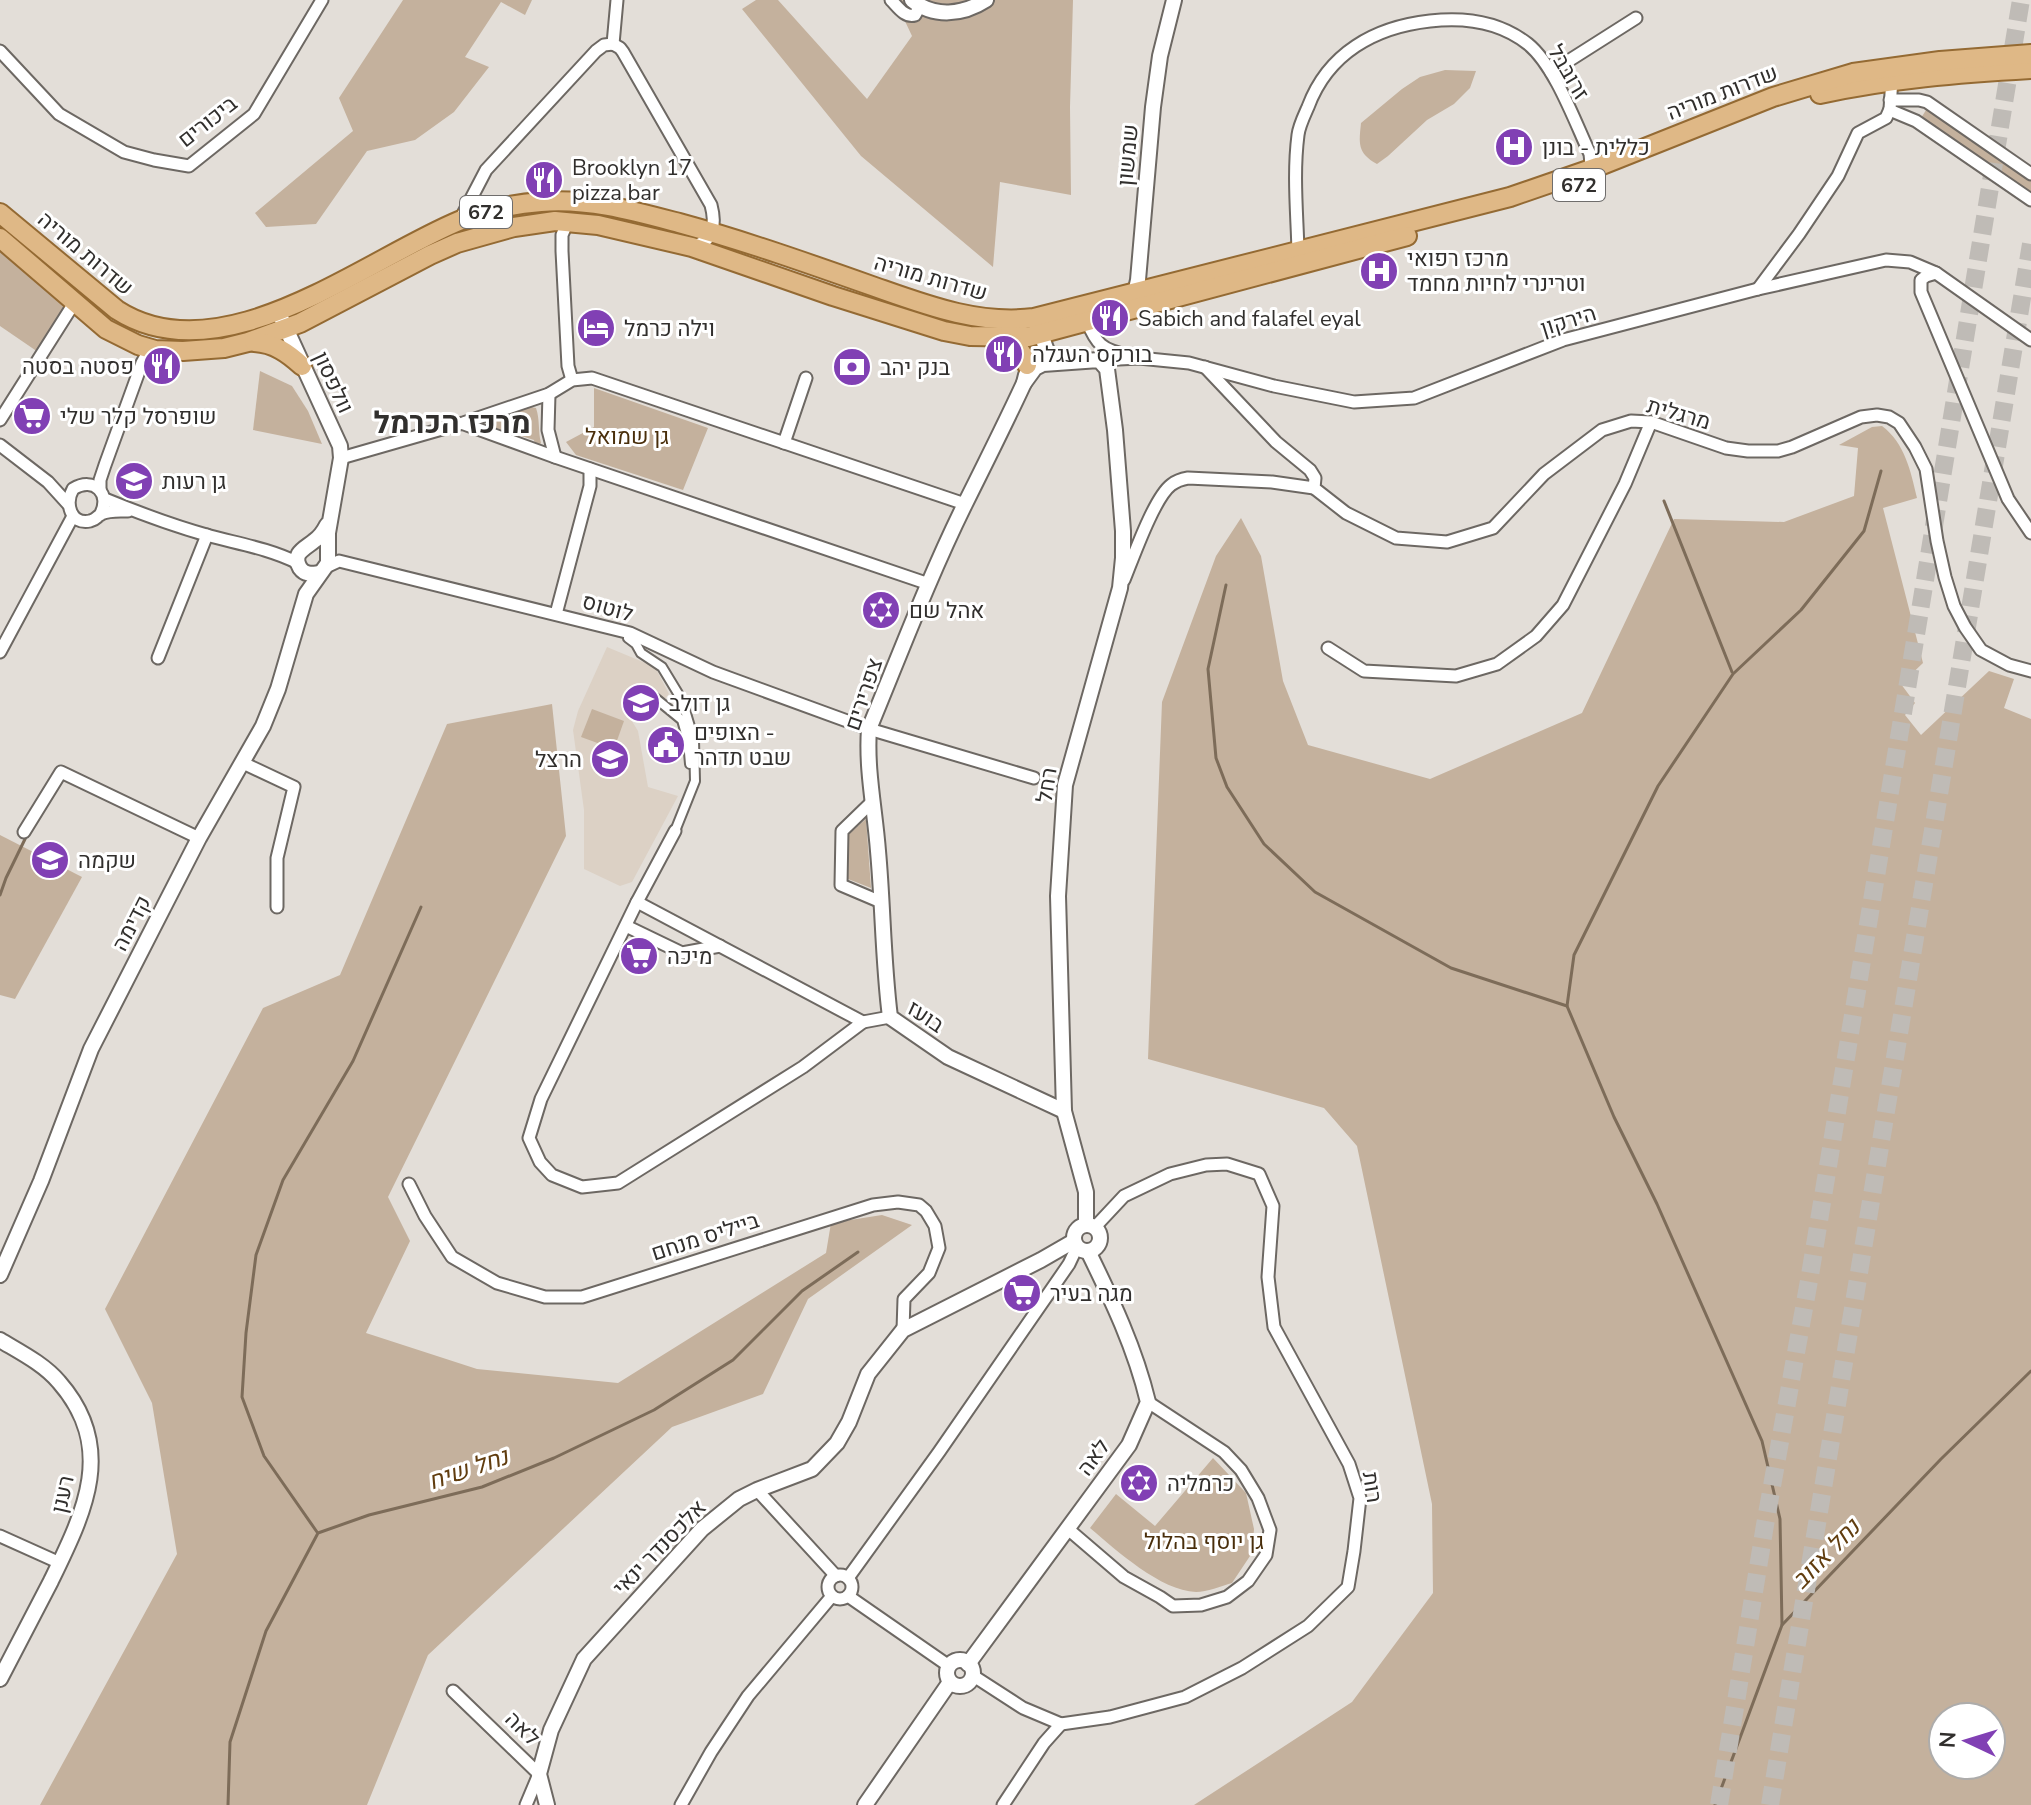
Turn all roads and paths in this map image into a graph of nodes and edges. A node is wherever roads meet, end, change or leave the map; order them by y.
1 (322, 0) edge
2 (617, 0) edge
3 (891, 0) edge
4 (986, 0) edge
5 (1174, 0) edge
6 (916, 3) edge
7 (1636, 18) dead end
8 (613, 44) junction
9 (0, 51) edge
10 (2031, 54) edge
11 (1908, 66) junction
12 (2031, 69) edge
13 (1551, 72) junction
14 (1930, 76) junction
15 (1890, 97) junction
16 (1931, 105) junction
17 (1596, 162) junction
18 (2031, 174) edge
19 (1578, 186) junction
20 (2031, 200) edge
21 (0, 213) edge
22 (459, 221) junction
23 (568, 221) junction
24 (712, 232) junction
25 (0, 238) edge
26 (692, 247) junction
27 (1298, 251) junction
28 (1936, 273) junction
29 (1758, 289) junction
30 (1136, 293) junction
31 (72, 300) junction
32 (278, 311) junction
33 (1125, 311) junction
34 (1087, 321) junction
35 (286, 329) junction
36 (1034, 330) junction
37 (1001, 338) junction
38 (2031, 340) edge
39 (248, 342) junction
40 (155, 350) junction
41 (1139, 358) junction
42 (1099, 360) junction
43 (1061, 362) junction
44 (302, 366) junction
45 (1205, 367) junction
46 (1026, 374) junction
47 (806, 378) dead end
48 (572, 380) junction
49 (549, 394) junction
50 (0, 420) edge
51 (1651, 422) junction
52 (463, 423) junction
53 (784, 443) junction
54 (0, 445) edge
55 (555, 457) junction
56 (341, 458) junction
57 (590, 469) junction
58 (48, 482) junction
59 (1314, 488) junction
60 (73, 489) junction
61 (102, 494) junction
62 (68, 504) junction
63 (965, 504) junction
64 (132, 511) junction
65 (100, 515) junction
66 (73, 516) junction
67 (2031, 533) edge
68 (207, 535) junction
69 (313, 560) junction
70 (929, 584) junction
71 (1120, 588) junction
72 (556, 614) junction
73 (630, 633) junction
74 (1328, 648) dead end
75 (0, 652) edge
76 (158, 658) dead end
77 (2031, 671) edge
78 (649, 693) dead end
79 (674, 695) dead end
80 (665, 706) junction
81 (869, 729) junction
82 (243, 763) junction
83 (1034, 778) dead end
84 (692, 789) junction
85 (873, 801) junction
86 (675, 831) joint
87 (24, 832) dead end
88 (199, 838) junction
89 (637, 902) junction
90 (881, 902) junction
91 (277, 907) dead end
92 (626, 926) junction
93 (721, 946) junction
94 (890, 1017) junction
95 (863, 1022) junction
96 (1064, 1111) junction
97 (409, 1184) dead end
98 (1090, 1225) junction
99 (1080, 1246) junction
100 (0, 1275) edge
101 (903, 1330) junction
102 (0, 1340) edge
103 (1148, 1402) junction
104 (757, 1490) junction
105 (1068, 1529) junction
106 (0, 1536) edge
107 (60, 1563) junction
108 (842, 1577) junction
109 (832, 1596) junction
110 (848, 1596) junction
111 (970, 1669) junction
112 (950, 1674) junction
113 (0, 1679) edge
114 (453, 1691) dead end
115 (1061, 1724) junction
116 (539, 1774) junction
117 (526, 1805) edge
118 (547, 1805) edge
119 (681, 1805) edge
120 (865, 1805) edge
121 (1003, 1805) edge

1 - 9 street, ביכורים
2 - 8 street
3 - 6 street
4 - 6 street
5 - 30 street, שמשון
7 - 13 street
8 - 22 street
8 - 24 street
10 - 11 main road, שדרות מוריה / 672
11 - 15 street
11 - 17 main road, שדרות מוריה / 672
12 - 14 main road, שדרות מוריה / 672
13 - 17 street, זרובבל
13 - 27 street, זרובבל
14 - 15 main road, שדרות מוריה / 672
14 - 16 street
15 - 16 street
15 - 19 main road, שדרות מוריה / 672
15 - 20 street
15 - 29 street
16 - 18 street
17 - 19 street
17 - 27 main road, שדרות מוריה / 672
19 - 33 main road, שדרות מוריה / 672
21 - 32 main road, שדרות מוריה / 672
22 - 24 main road, שדרות מוריה / 672
22 - 32 main road, שדרות מוריה / 672
23 - 26 main road, שדרות מוריה / 672
23 - 35 main road, שדרות מוריה / 672
23 - 48 street
24 - 26 street
24 - 36 main road, שדרות מוריה / 672
25 - 31 main road, שדרות מוריה / 672
26 - 37 main road, שדרות מוריה / 672
27 - 30 main road, שדרות מוריה / 672
28 - 29 street, הירקון
28 - 38 street, הירקון
28 - 67 street
29 - 45 street, הירקון
30 - 33 street, שמשון
30 - 36 main road, שדרות מוריה / 672
31 - 40 main road, שדרות מוריה / 672
31 - 50 street
32 - 35 street, וולפסון
33 - 34 main road, שדרות מוריה / 672
34 - 36 main road, שדרות מוריה / 672
34 - 41 street
35 - 39 main road, שדרות מוריה / 672
35 - 44 street, וולפסון
36 - 37 main road, שדרות מוריה / 672
36 - 43 street
36 - 46 street, צפרירים
37 - 46 main road
39 - 40 main road, שדרות מוריה / 672
39 - 44 main road
40 - 61 street
41 - 42 street, הירקון
41 - 45 street, הירקון
42 - 43 street
42 - 71 street, רחל
43 - 46 street
44 - 56 street, וולפסון
45 - 59 street, מרגלית
46 - 63 street, צפרירים
47 - 53 street
48 - 49 street
48 - 53 street
49 - 52 street
49 - 55 street
51 - 59 street, מרגלית
51 - 74 street
51 - 77 street, מרגלית
52 - 55 street
52 - 56 street
53 - 63 street
54 - 58 street
55 - 57 street
56 - 69 street
57 - 70 street
57 - 72 street
58 - 60 street
58 - 62 street
59 - 71 street
60 - 61 street
60 - 62 street
61 - 64 street
61 - 65 street
62 - 66 street
63 - 70 street, צפרירים
64 - 65 street
64 - 68 street
65 - 66 street
66 - 75 street
68 - 69 street
68 - 76 street
69 - 72 street, לוטוס
69 - 82 street, קדימה
70 - 81 street, צפרירים
71 - 96 street, רחל
72 - 73 street, לוטוס
73 - 81 street, לוטוס
73 - 84 street
78 - 80 street
79 - 80 street
80 - 84 street
81 - 83 street, לוטוס
81 - 85 street, צפרירים
82 - 88 street, קדימה
82 - 91 street
84 - 86 street
85 - 90 street, צפרירים
85 - 90 street
86 - 89 street
87 - 88 street
88 - 100 street, קדימה
89 - 92 street
89 - 93 street
90 - 94 street, צפרירים
92 - 93 street
92 - 95 street
93 - 95 street
94 - 95 street, בועז
94 - 96 street, בועז
96 - 98 street, רחל
97 - 101 street, בייליס מנחם
98 - 99 street
98 - 99 street
98 - 115 street, רות
99 - 101 street, אלכסנדר ינאי
99 - 103 street
99 - 108 street
101 - 104 street, אלכסנדר ינאי
102 - 107 street, רענן
103 - 105 street, לאה
103 - 105 street
104 - 108 street
104 - 116 street, אלכסנדר ינאי
105 - 111 street, לאה
106 - 107 street
107 - 113 street, רענן
108 - 109 street
108 - 110 street
109 - 110 street
109 - 119 street
110 - 112 street
111 - 112 street
111 - 112 street
111 - 115 street
112 - 120 street
114 - 116 street, לאה
115 - 121 street
116 - 117 street, אלכסנדר ינאי
116 - 118 street, לאה

